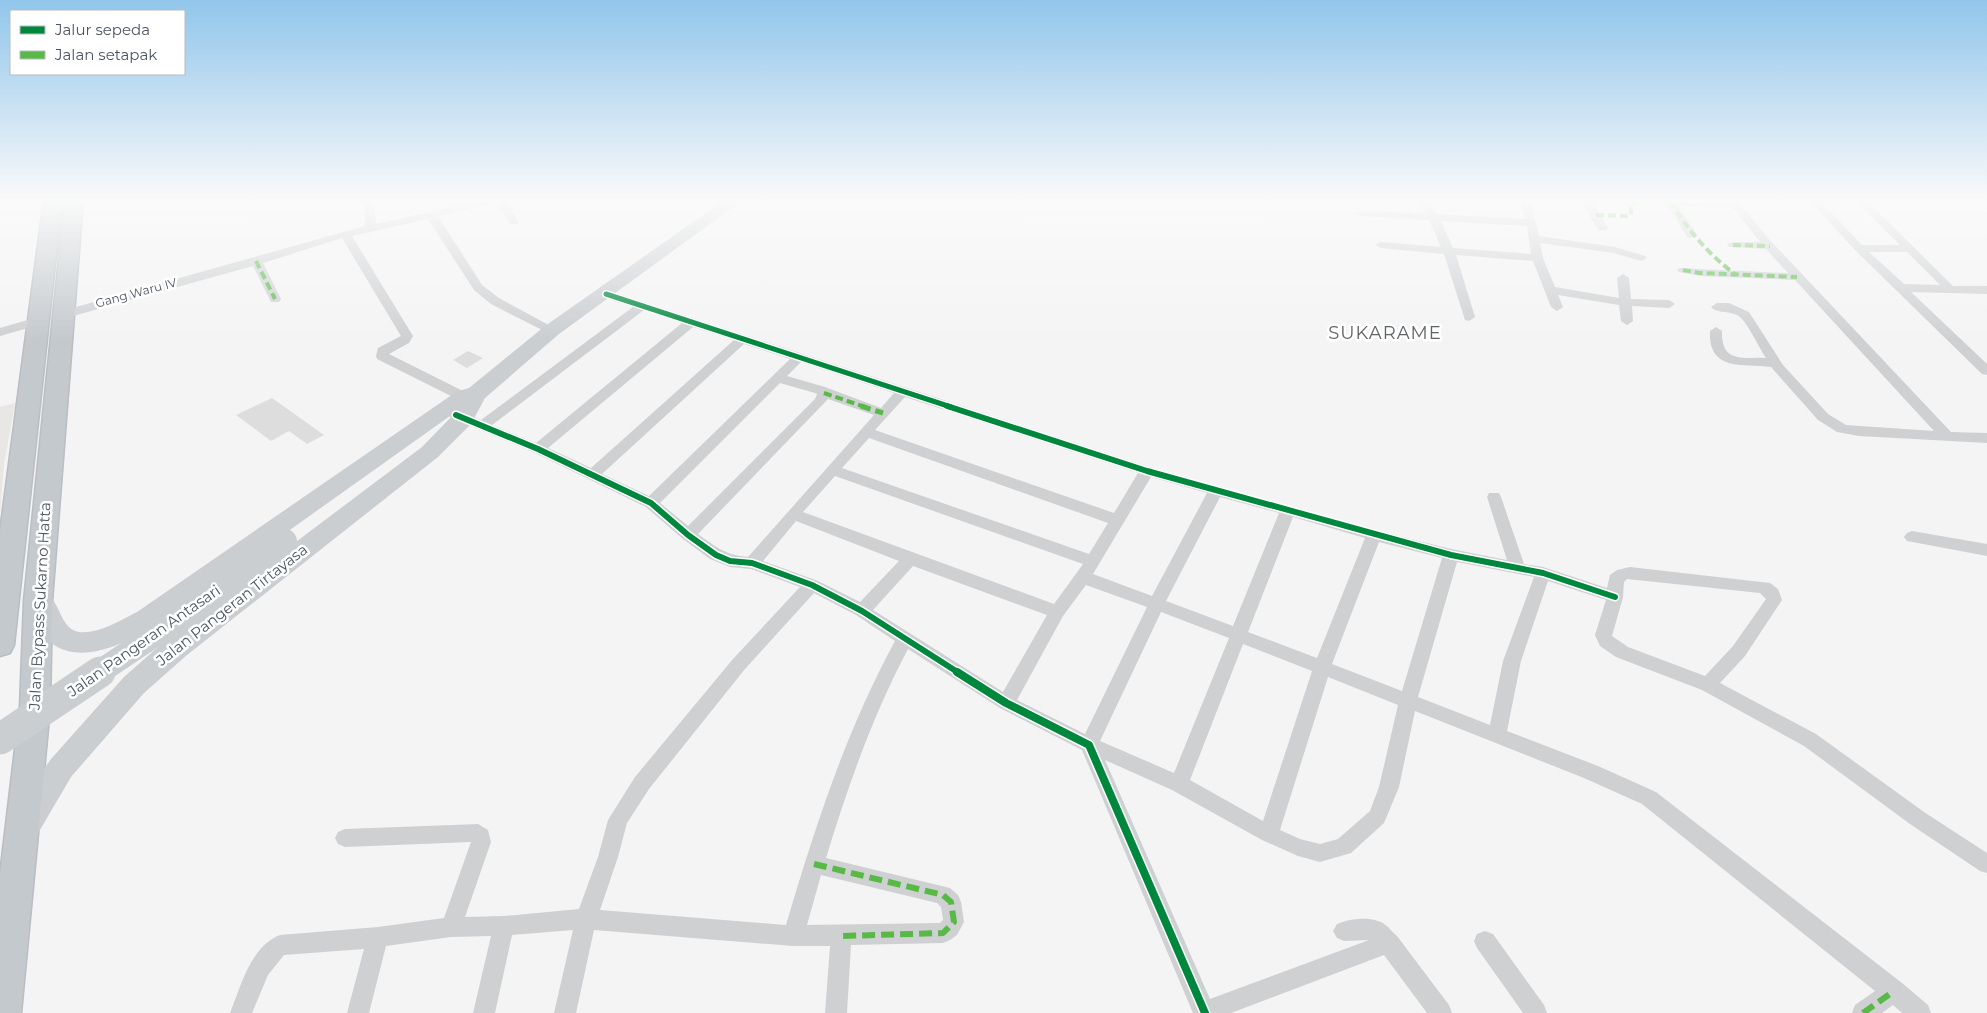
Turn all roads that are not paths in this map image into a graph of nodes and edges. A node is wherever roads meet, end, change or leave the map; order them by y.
1 (47, 246) edge
2 (69, 246) edge
3 (305, 246) edge
4 (352, 246) edge
5 (452, 246) edge
6 (671, 246) edge
7 (1398, 246) edge
8 (1447, 246) edge
9 (1536, 246) edge
10 (1588, 246) edge
11 (1770, 246) edge
12 (1906, 246) edge
13 (1860, 248) joint
14 (1909, 249) junction
15 (1449, 250) junction
16 (1538, 258) junction
17 (1641, 258) dead end
18 (256, 261) junction
19 (1683, 270) dead end
20 (1797, 277) junction
21 (1623, 278) dead end
22 (1902, 288) junction
23 (1949, 288) junction
24 (1551, 290) junction
25 (1987, 290) edge
26 (606, 294) junction
27 (275, 298) dead end
28 (1624, 302) junction
29 (1669, 304) dead end
30 (642, 306) junction
31 (1557, 307) dead end
32 (1717, 307) dead end
33 (62, 314) junction
34 (1469, 318) dead end
35 (38, 321) junction
36 (1627, 321) dead end
37 (691, 322) junction
38 (552, 330) junction
39 (1716, 331) dead end
40 (0, 332) edge
41 (742, 339) junction
42 (798, 358) junction
43 (1776, 363) junction
44 (1987, 371) edge
45 (778, 378) junction
46 (902, 392) junction
47 (824, 393) junction
48 (470, 406) junction
49 (883, 413) junction
50 (866, 432) junction
51 (1947, 436) junction
52 (1987, 438) edge
53 (538, 449) junction
54 (832, 470) junction
55 (1147, 472) junction
56 (592, 475) junction
57 (1214, 491) junction
58 (1494, 496) dead end
59 (651, 503) junction
60 (1288, 510) junction
61 (793, 514) junction
62 (1117, 520) junction
63 (688, 535) junction
64 (1374, 536) junction
65 (1912, 537) dead end
66 (286, 541) joint
67 (1987, 550) edge
68 (1451, 555) junction
69 (910, 559) junction
70 (752, 562) junction
71 (1518, 568) junction
72 (1087, 569) junction
73 (1543, 574) junction
74 (812, 585) junction
75 (1615, 597) junction
76 (38, 602) junction
77 (1156, 605) junction
78 (862, 610) junction
79 (1057, 612) junction
80 (146, 619) junction
81 (1239, 635) junction
82 (905, 639) junction
83 (0, 645) edge
84 (177, 647) junction
85 (1322, 667) junction
86 (1708, 685) junction
87 (1408, 701) junction
88 (1006, 703) junction
89 (1498, 736) junction
90 (0, 739) edge
91 (1089, 745) junction
92 (1179, 784) junction
93 (1269, 834) junction
94 (345, 838) dead end
95 (18, 845) junction
96 (814, 864) junction
97 (1987, 864) edge
98 (586, 919) junction
99 (504, 926) junction
100 (451, 927) junction
101 (1344, 931) dead end
102 (793, 936) junction
103 (841, 936) junction
104 (378, 937) junction
105 (1485, 941) dead end
106 (1389, 943) junction
107 (1894, 991) junction
108 (2, 1013) edge
109 (241, 1013) edge
110 (358, 1013) edge
111 (484, 1013) edge
112 (565, 1013) edge
113 (836, 1013) edge
114 (1205, 1013) edge
115 (1441, 1013) edge
116 (1536, 1013) edge
117 (1863, 1013) edge
118 (1920, 1013) edge

1 - 35 highway, Jalan Bypass Sukarno Hatta
2 - 33 highway, Jalan Bypass Sukarno Hatta
3 - 18 street, Gang Waru IV
4 - 48 street
5 - 38 street
6 - 26 main road, Jalan Pangeran Tirtayasa
7 - 15 street
8 - 15 street
9 - 16 street
10 - 17 street
11 - 20 street
12 - 14 street
13 - 14 street
13 - 22 street
14 - 23 street
15 - 16 street
15 - 34 street
16 - 24 street
18 - 27 street
18 - 33 street, Gang Waru IV
19 - 20 street
20 - 51 street
21 - 28 street
22 - 23 street
22 - 44 street
23 - 25 street
24 - 28 street
24 - 31 street
26 - 30 street
26 - 38 main road, Jalan Pangeran Tirtayasa
28 - 29 street
28 - 36 street
30 - 37 street
30 - 48 street
32 - 43 street
33 - 76 highway, Jalan Bypass Sukarno Hatta
35 - 40 street
35 - 83 highway, Jalan Bypass Sukarno Hatta
37 - 41 street
37 - 53 street
38 - 48 main road, Jalan Pangeran Tirtayasa
39 - 43 street
41 - 42 street
41 - 56 street
42 - 45 street
42 - 46 street
43 - 51 street
45 - 47 street
45 - 59 street
46 - 49 street
46 - 55 street
47 - 49 street
47 - 63 street
48 - 53 street
48 - 66 main road, Jalan Pangeran Tirtayasa
48 - 80 main road, Jalan Pangeran Tirtayasa
48 - 84 main road, Jalan Pangeran Tirtayasa
49 - 50 street
50 - 54 street
50 - 62 street
51 - 52 street
53 - 56 street
54 - 61 street
54 - 72 street
55 - 57 street
55 - 62 street
56 - 59 street
57 - 60 street
57 - 77 street
58 - 71 street
59 - 63 street
60 - 64 street
60 - 81 street
61 - 69 street
61 - 70 street
62 - 72 street
63 - 70 street
64 - 68 street
64 - 85 street
65 - 67 street
66 - 90 main road, Jalan Pangeran Antasari, bridge
68 - 71 street
68 - 87 street
69 - 78 street
69 - 79 street
70 - 74 street
71 - 73 street
72 - 77 street
72 - 79 street
73 - 75 street
73 - 89 street
74 - 78 street
74 - 98 street
75 - 86 street
75 - 86 street
76 - 80 main road, Jalan Pangeran Tirtayasa
76 - 95 highway, Jalan Bypass Sukarno Hatta
77 - 81 street
77 - 91 street
78 - 82 street
79 - 88 street
80 - 84 main road
81 - 85 street
81 - 92 street
82 - 88 street
82 - 96 street
84 - 95 main road, Jalan Pangeran Tirtayasa
85 - 87 street
85 - 93 street
86 - 97 street
87 - 89 street
87 - 93 street
88 - 91 street
89 - 107 street
91 - 92 street
91 - 114 street
92 - 93 street
94 - 100 street
95 - 108 highway, Jalan Bypass Sukarno Hatta
96 - 102 street
96 - 103 street
98 - 99 street
98 - 102 street
98 - 112 street
99 - 100 street
99 - 111 street
100 - 104 street
101 - 106 street
102 - 103 street
103 - 113 street
104 - 109 street
104 - 110 street
105 - 116 street
106 - 114 street
106 - 115 street
107 - 117 street
107 - 118 street

